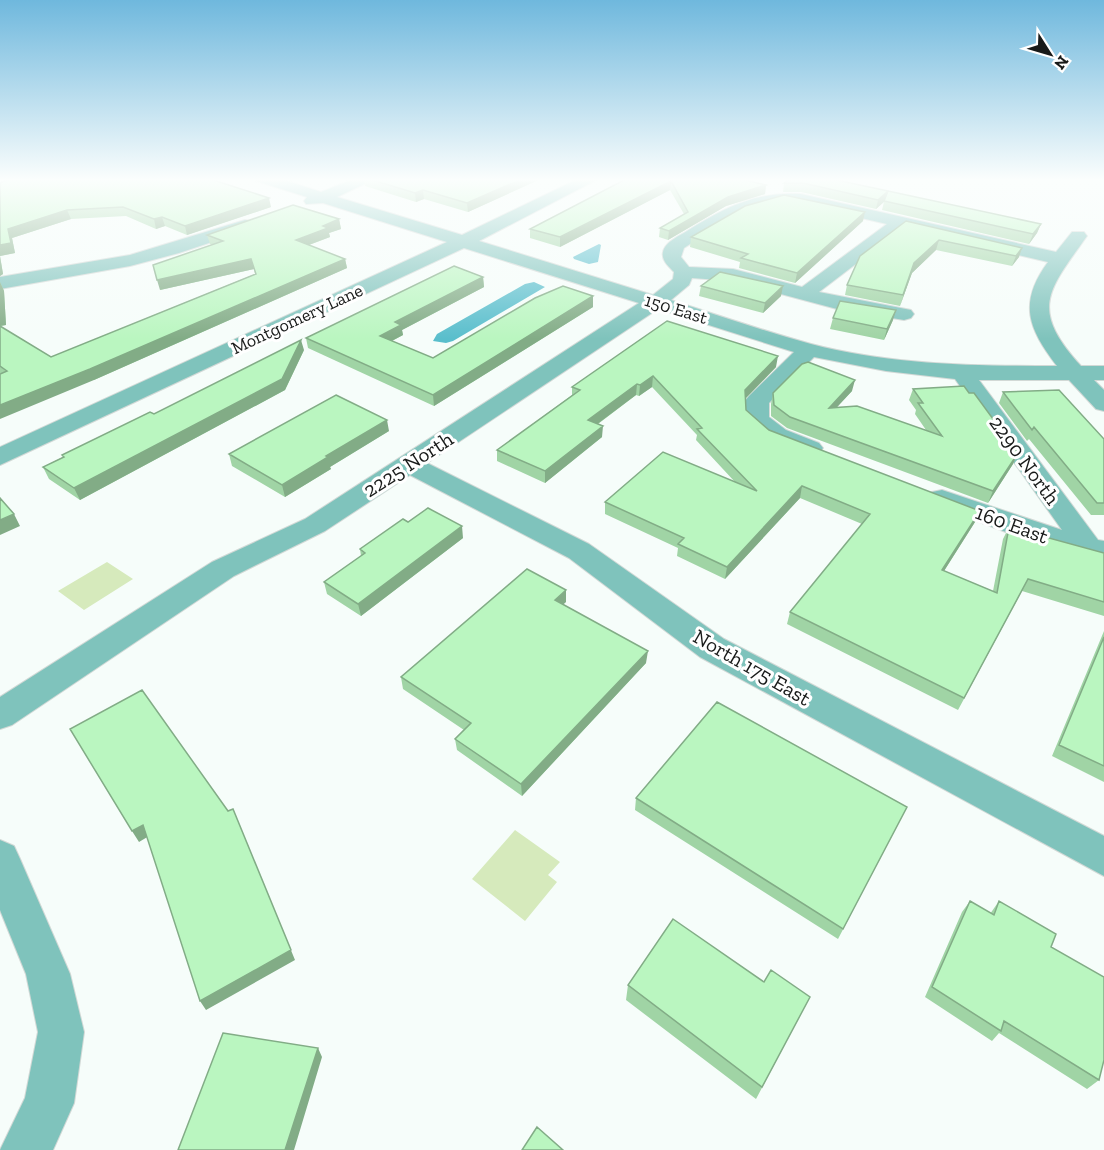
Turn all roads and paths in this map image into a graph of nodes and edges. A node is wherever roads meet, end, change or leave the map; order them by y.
1 (226, 232) edge
2 (429, 232) edge
3 (483, 232) edge
4 (699, 232) edge
5 (888, 232) edge
6 (942, 232) edge
7 (1078, 236) dead end
8 (462, 242) junction
9 (1061, 259) junction
10 (683, 272) junction
11 (0, 283) edge
12 (805, 295) junction
13 (655, 302) junction
14 (904, 314) dead end
15 (809, 350) junction
16 (962, 372) junction
17 (1104, 373) edge
18 (1076, 374) junction
19 (1104, 404) edge
20 (832, 456) edge
21 (0, 457) edge
22 (409, 464) junction
23 (920, 489) edge
24 (1097, 549) edge
25 (0, 715) edge
26 (1104, 857) edge
27 (0, 858) edge
28 (26, 1150) edge

1 - 11 street
2 - 8 street, 150 East
3 - 8 street, Montgomery Lane
4 - 10 street
5 - 12 street
6 - 9 street
7 - 9 street
8 - 13 street, 150 East
8 - 21 street, Montgomery Lane
9 - 18 street
10 - 12 street
10 - 13 street, 2225 North
12 - 14 street
13 - 15 street, 150 East
13 - 22 street, 2225 North
15 - 16 street, 150 East
15 - 20 street
16 - 18 street, 150 East
16 - 24 street, 2290 North
17 - 18 street, 150 East
18 - 19 street
22 - 25 street, 2225 North
22 - 26 street, North 175 East
23 - 24 street, 160 East
27 - 28 street

